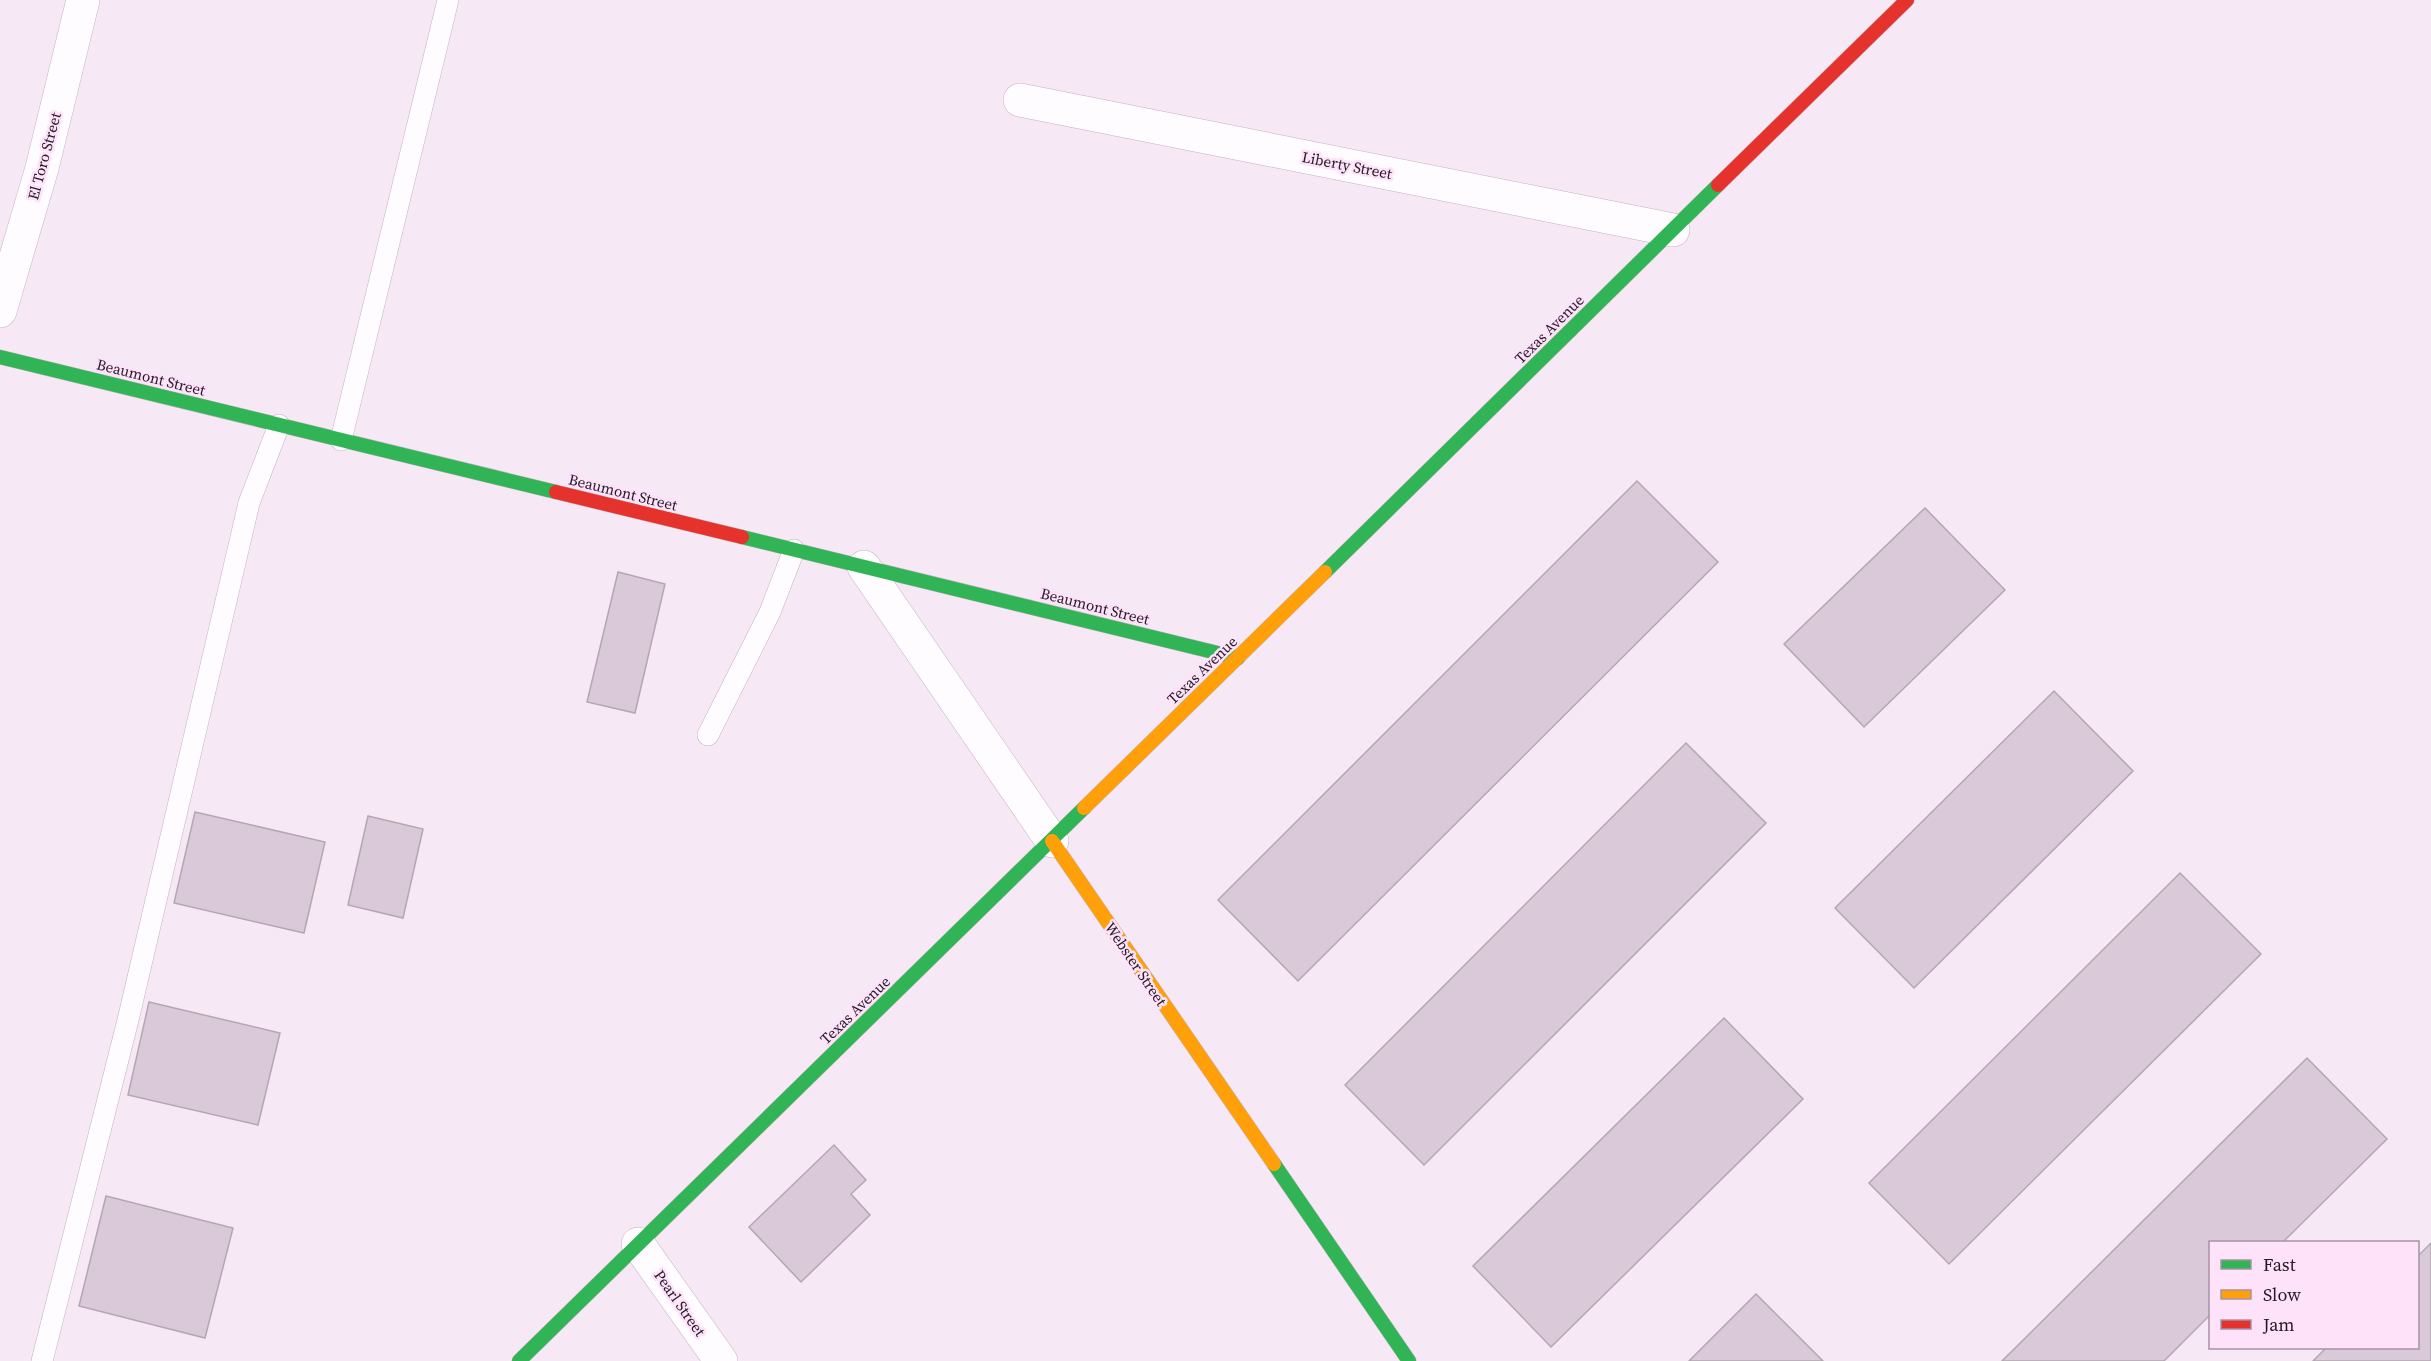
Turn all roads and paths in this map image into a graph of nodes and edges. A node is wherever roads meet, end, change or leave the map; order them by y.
1 (83, 0) edge
2 (448, 0) edge
3 (1906, 0) edge
4 (1020, 100) dead end
5 (1673, 230) junction
6 (0, 311) edge
7 (0, 357) edge
8 (279, 425) junction
9 (341, 440) junction
10 (794, 550) junction
11 (864, 567) junction
12 (1238, 658) junction
13 (708, 735) dead end
14 (1052, 841) junction
15 (638, 1244) junction
16 (42, 1361) edge
17 (519, 1361) edge
18 (722, 1361) edge
19 (1409, 1361) edge

1 - 6 street, El Toro Street
2 - 9 lane
3 - 5 street, Texas Avenue
4 - 5 street, Liberty Street
5 - 12 street, Texas Avenue
7 - 8 street, Beaumont Street
8 - 9 street, Beaumont Street
8 - 16 lane
9 - 10 street, Beaumont Street
10 - 11 street, Beaumont Street
10 - 13 lane
11 - 12 street, Beaumont Street
11 - 14 street, Webster Street
12 - 14 street, Texas Avenue
14 - 15 street, Texas Avenue
14 - 19 street, Webster Street
15 - 17 street, Texas Avenue
15 - 18 street, Pearl Street

